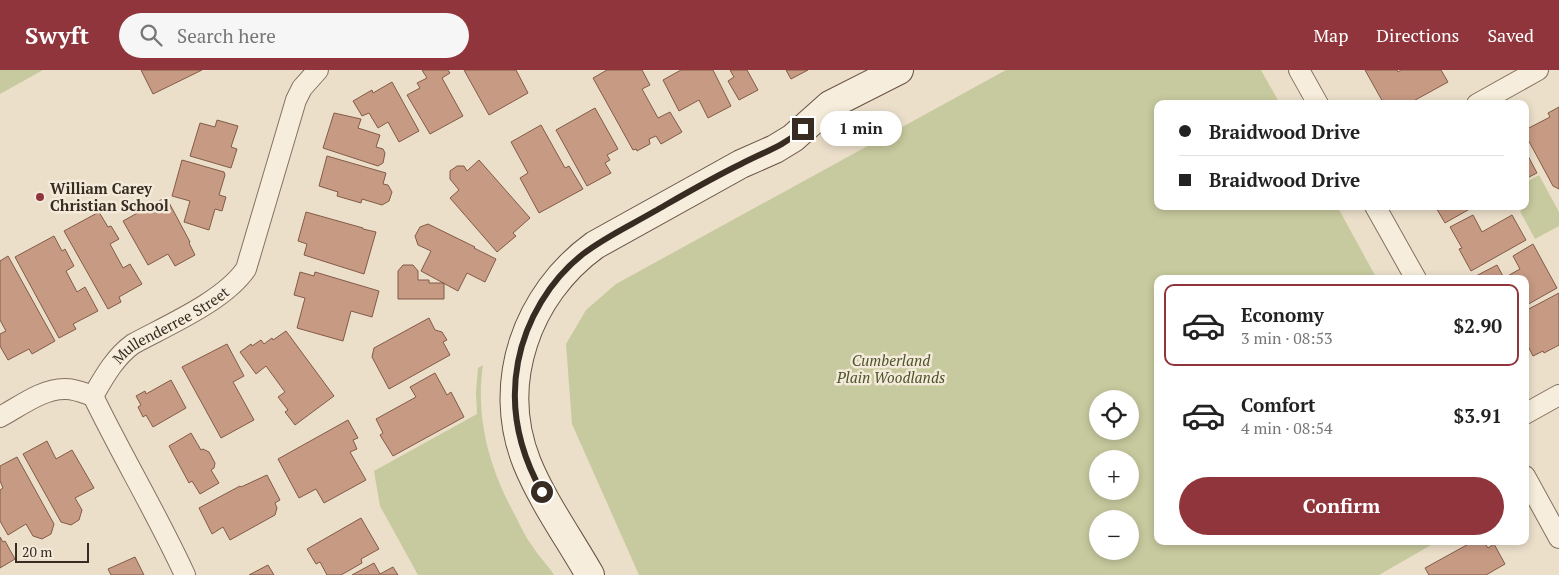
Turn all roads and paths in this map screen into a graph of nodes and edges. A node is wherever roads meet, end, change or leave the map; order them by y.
1 (318, 70) edge
2 (899, 70) edge
3 (1299, 70) edge
4 (1538, 70) edge
5 (1316, 100) edge
6 (1484, 100) edge
7 (1377, 210) edge
8 (1414, 275) edge
9 (1559, 395) edge
10 (93, 396) junction
11 (1529, 412) edge
12 (0, 417) edge
13 (1529, 483) edge
14 (1559, 538) edge
15 (185, 575) edge
16 (590, 575) edge

1 - 10 street, Mullenderree Street
2 - 16 street
3 - 5 street
4 - 6 street
7 - 8 street
9 - 11 street
10 - 12 street
10 - 15 street
13 - 14 street

